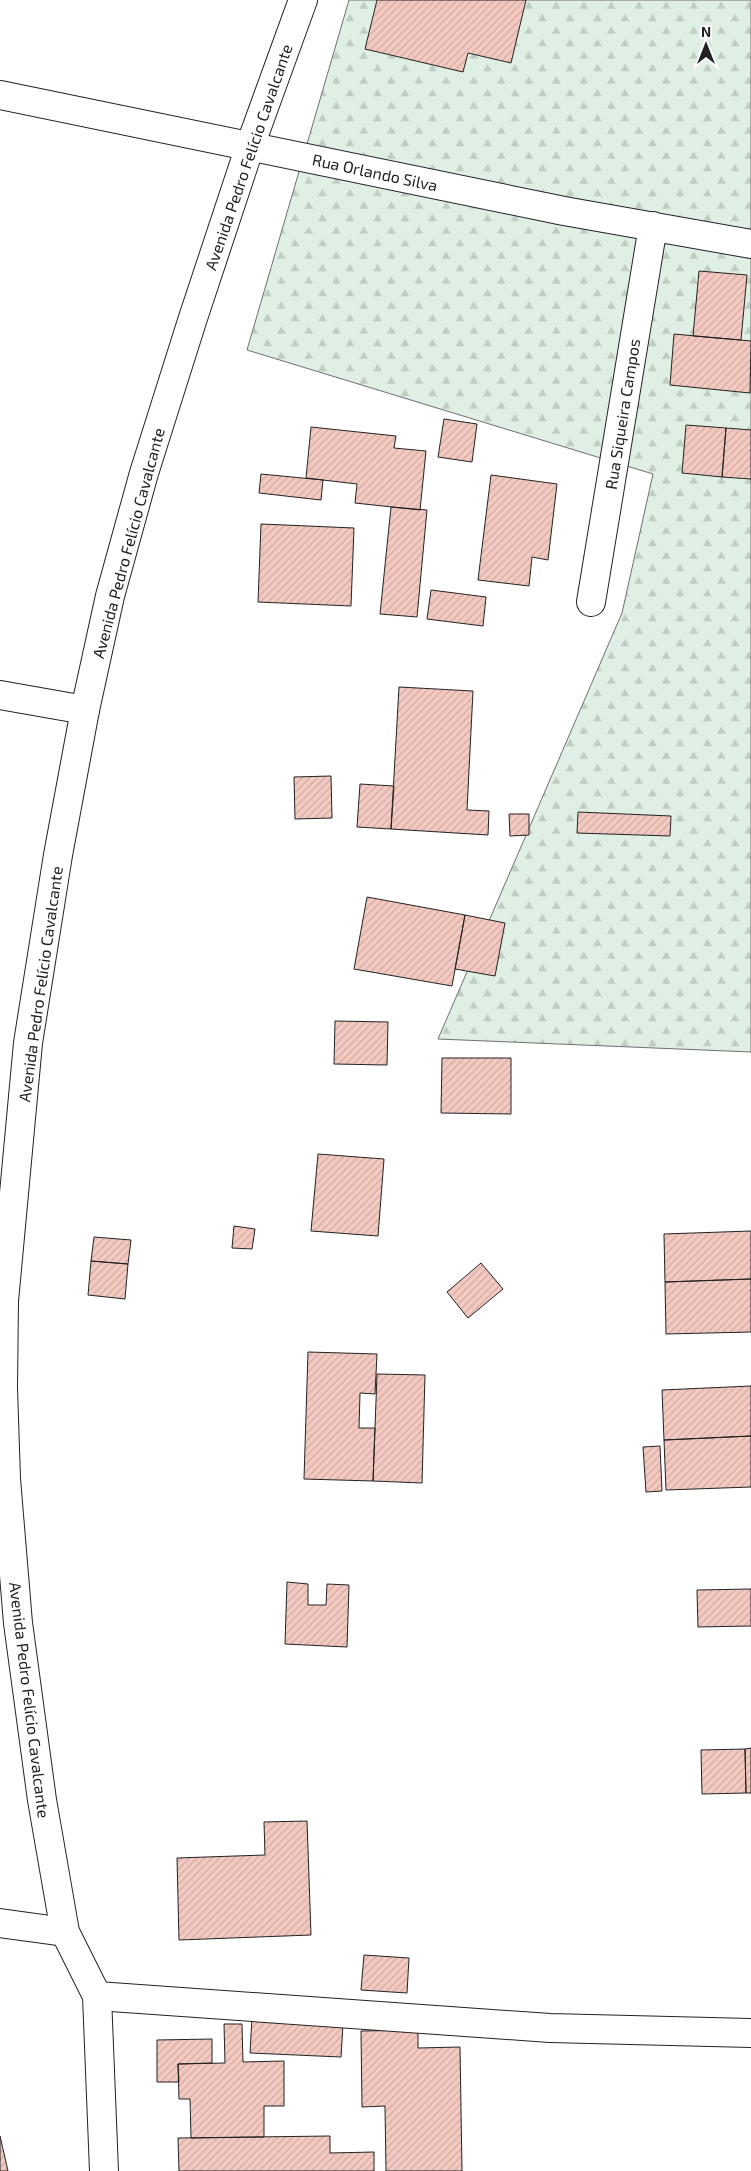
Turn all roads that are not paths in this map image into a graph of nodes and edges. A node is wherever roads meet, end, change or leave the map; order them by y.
1 (303, 0) edge
2 (0, 95) edge
3 (250, 146) junction
4 (653, 226) junction
5 (751, 244) edge
6 (591, 602) dead end
7 (0, 695) edge
8 (85, 710) junction
9 (2, 1300) edge
10 (0, 1923) edge
11 (65, 1932) junction
12 (97, 1996) junction
13 (751, 2033) edge
14 (104, 2171) edge

1 - 3 street, Avenida Pedro Felício Cavalcante
2 - 3 street, Rua Orlando Silva
3 - 4 street, Rua Orlando Silva
3 - 8 street, Avenida Pedro Felício Cavalcante
4 - 5 street, Rua Orlando Silva
4 - 6 street, Rua Siqueira Campos
7 - 8 street
8 - 9 street, Avenida Pedro Felício Cavalcante
9 - 11 street, Avenida Pedro Felício Cavalcante
10 - 11 street
11 - 12 street, Avenida Pedro Felício Cavalcante
12 - 13 street
12 - 14 street, Avenida Pedro Felício Cavalcante

